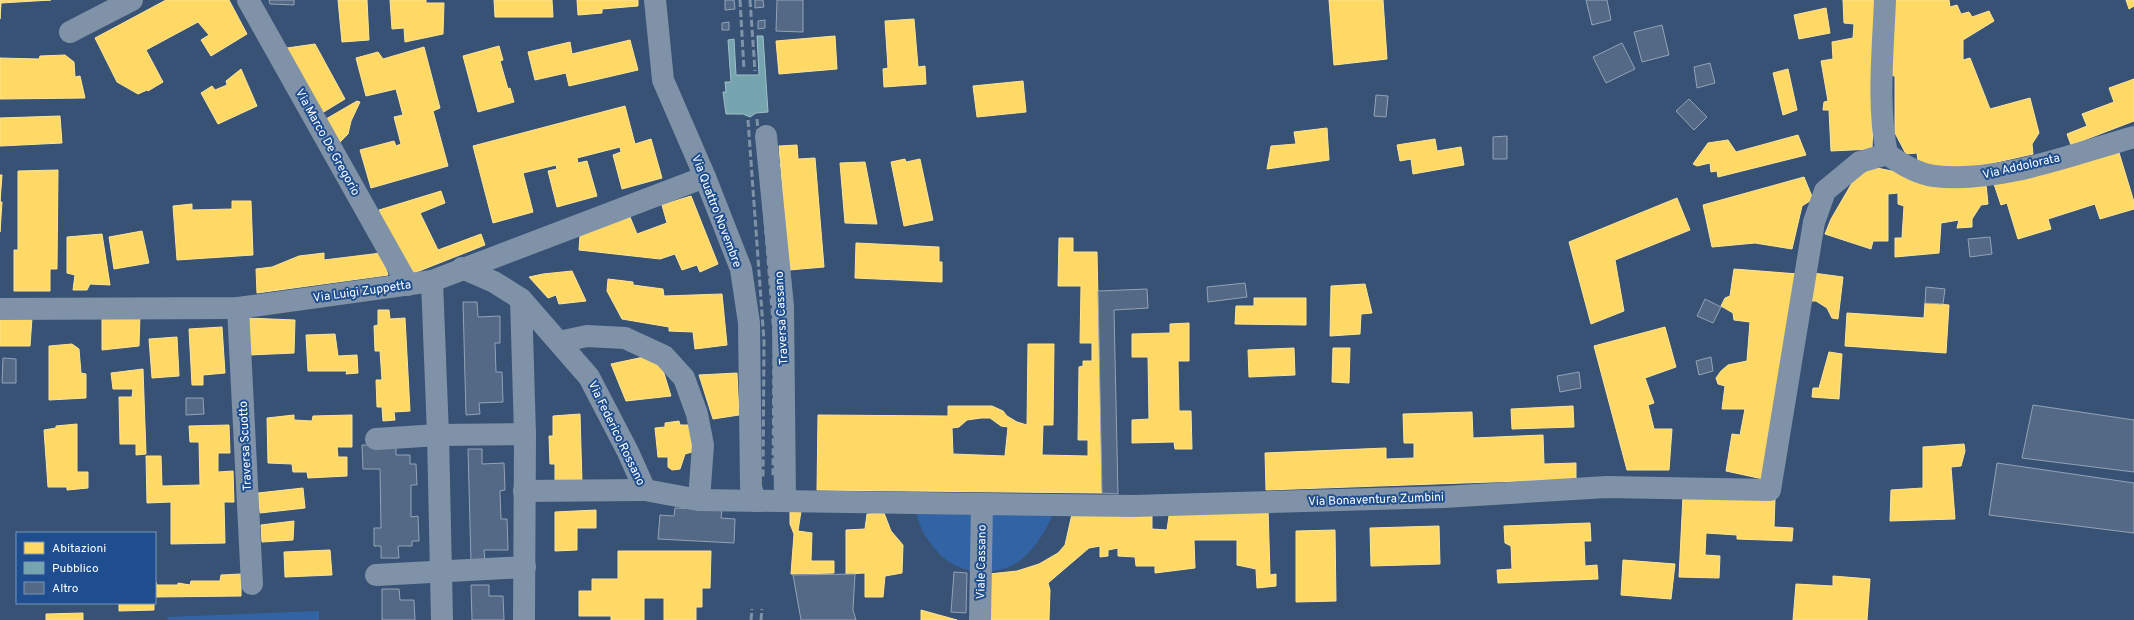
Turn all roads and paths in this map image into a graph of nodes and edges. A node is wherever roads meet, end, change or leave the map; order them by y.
1 (132, 0) edge
2 (248, 0) edge
3 (655, 0) edge
4 (1885, 0) edge
5 (70, 32) dead end
6 (766, 136) dead end
7 (2134, 137) edge
8 (1887, 154) junction
9 (706, 177) junction
10 (462, 268) junction
11 (432, 281) junction
12 (408, 285) junction
13 (521, 299) junction
14 (238, 308) junction
15 (0, 309) edge
16 (559, 342) junction
17 (525, 434) junction
18 (438, 435) junction
19 (376, 439) dead end
20 (645, 490) junction
21 (524, 492) junction
22 (699, 500) junction
23 (785, 500) junction
24 (755, 501) junction
25 (982, 504) junction
26 (525, 567) junction
27 (441, 572) junction
28 (376, 575) dead end
29 (252, 584) dead end
30 (442, 620) edge
31 (524, 620) edge
32 (980, 620) edge

1 - 5 street
2 - 12 street, Via Marco De Gregorio
3 - 9 street, Via Quattro Novembre
4 - 8 street
6 - 23 street, Traversa Cassano
7 - 8 street, Via Addolorata
8 - 25 street, Via Bonaventura Zumbini
9 - 10 street, Via Luigi Zuppetta
9 - 24 street, Via Quattro Novembre
10 - 11 street, Via Luigi Zuppetta
10 - 13 street, Via Federico Rossano
11 - 12 street, Via Luigi Zuppetta
11 - 18 street
12 - 14 street, Via Luigi Zuppetta
13 - 16 street, Via Federico Rossano
13 - 17 street
14 - 15 street, Via Luigi Zuppetta
14 - 29 street, Traversa Scuotto
16 - 20 street, Via Federico Rossano
16 - 22 street
17 - 18 street
17 - 21 street
18 - 19 street
18 - 27 street
20 - 21 street
20 - 22 street, Via Federico Rossano
21 - 26 street
22 - 24 street, Via Federico Rossano
23 - 24 street, Via Federico Rossano
23 - 25 street, Via Federico Rossano
25 - 32 street, Viale Cassano
26 - 27 street
26 - 31 street
27 - 28 street
27 - 30 street

